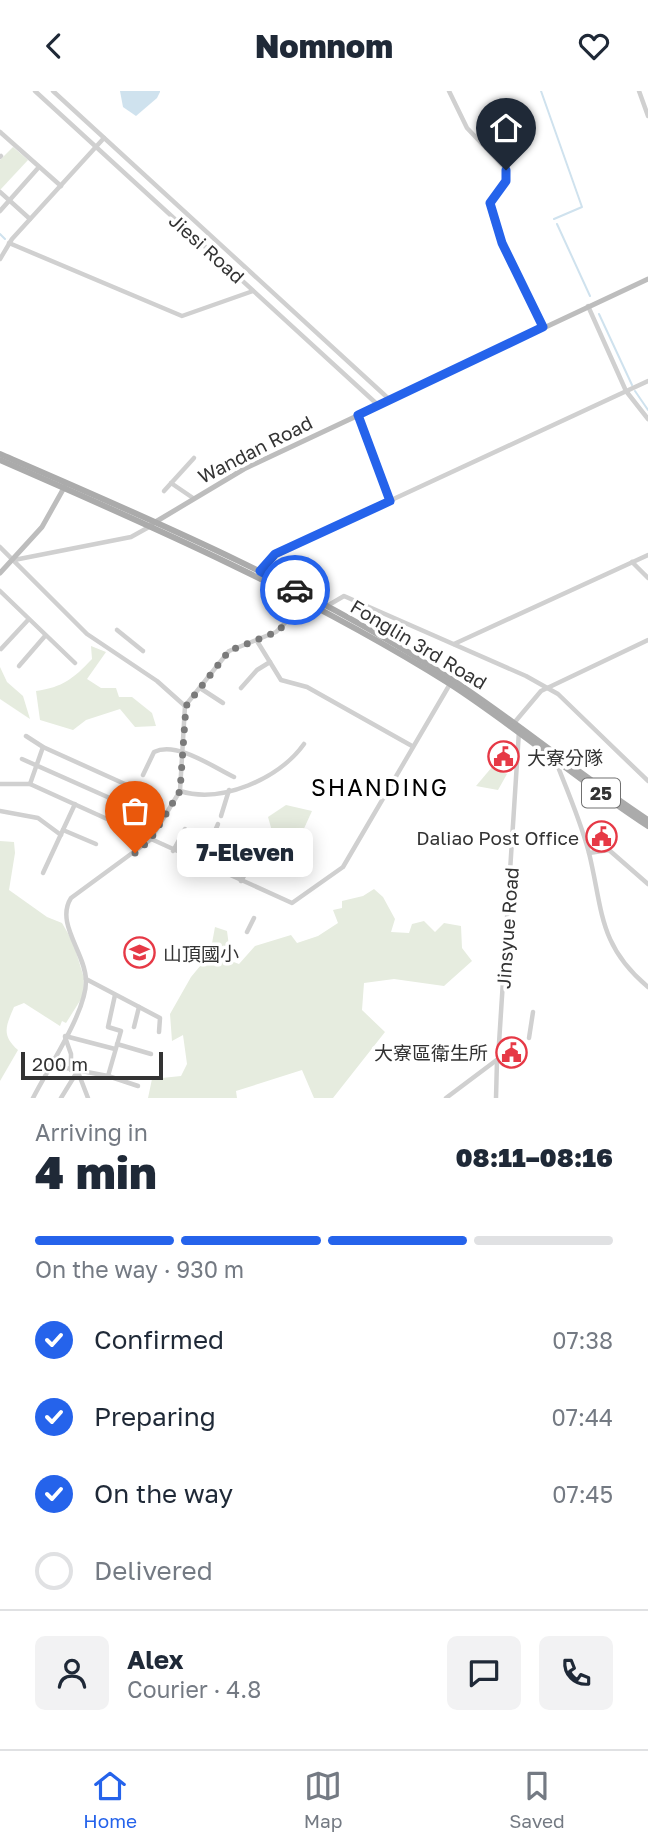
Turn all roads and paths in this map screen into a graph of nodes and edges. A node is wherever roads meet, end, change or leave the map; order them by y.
1 (34, 91) edge
2 (52, 91) edge
3 (449, 91) edge
4 (639, 91) edge
5 (648, 116) edge
6 (0, 132) edge
7 (104, 138) junction
8 (97, 148) junction
9 (39, 167) junction
10 (61, 186) junction
11 (0, 192) edge
12 (9, 200) junction
13 (0, 211) edge
14 (30, 219) junction
15 (9, 243) junction
16 (0, 259) edge
17 (648, 279) edge
18 (253, 291) junction
19 (588, 306) junction
20 (543, 327) junction
21 (648, 381) edge
22 (626, 391) junction
23 (390, 400) junction
24 (379, 405) junction
25 (358, 415) junction
26 (648, 419) edge
27 (0, 454) edge
28 (194, 458) dead end
29 (0, 460) edge
30 (171, 483) junction
31 (65, 485) junction
32 (164, 491) dead end
33 (193, 498) junction
34 (390, 501) junction
35 (152, 525) junction
36 (0, 547) edge
37 (648, 555) edge
38 (13, 560) junction
39 (632, 562) junction
40 (260, 571) junction
41 (0, 573) edge
42 (648, 578) edge
43 (0, 591) edge
44 (308, 600) junction
45 (326, 606) junction
46 (28, 620) junction
47 (117, 630) dead end
48 (45, 636) junction
49 (648, 640) edge
50 (257, 641) junction
51 (453, 645) junction
52 (1, 649) edge
53 (143, 651) dead end
54 (270, 662) junction
55 (75, 663) dead end
56 (19, 666) dead end
57 (451, 682) junction
58 (200, 688) junction
59 (241, 688) dead end
60 (547, 688) junction
61 (223, 702) dead end
62 (186, 706) junction
63 (513, 725) junction
64 (520, 730) junction
65 (26, 736) dead end
66 (304, 744) dead end
67 (412, 746) junction
68 (43, 747) junction
69 (182, 753) junction
70 (557, 758) junction
71 (22, 759) dead end
72 (37, 765) junction
73 (143, 775) dead end
74 (234, 777) dead end
75 (648, 782) edge
76 (0, 784) edge
77 (30, 784) junction
78 (127, 785) dead end
79 (229, 790) junction
80 (180, 791) junction
81 (121, 803) dead end
82 (75, 804) junction
83 (0, 811) edge
84 (221, 816) dead end
85 (648, 820) edge
86 (218, 824) dead end
87 (648, 826) edge
88 (185, 829) dead end
89 (62, 832) junction
90 (150, 840) junction
91 (96, 844) dead end
92 (290, 848) dead end
93 (173, 851) junction
94 (589, 853) junction
95 (201, 863) junction
96 (43, 873) dead end
97 (241, 881) junction
98 (648, 884) edge
99 (254, 918) dead end
100 (247, 932) dead end
101 (86, 979) junction
102 (648, 987) edge
103 (115, 995) junction
104 (139, 1007) junction
105 (533, 1012) dead end
106 (134, 1027) dead end
107 (159, 1032) dead end
108 (65, 1036) junction
109 (529, 1038) dead end
110 (116, 1047) junction
111 (151, 1054) dead end
112 (498, 1059) junction
113 (50, 1065) junction
114 (74, 1071) junction
115 (108, 1076) junction
116 (138, 1086) dead end
117 (33, 1098) edge
118 (61, 1098) edge
119 (88, 1098) edge
120 (446, 1098) edge
121 (496, 1098) edge

1 - 8 street, Jiesi Road
2 - 7 street, Jiesi Road
3 - 20 street
4 - 5 street
6 - 9 street
7 - 8 street
7 - 23 street, Jiesi Road
8 - 10 street
8 - 18 street, Jiesi Road
9 - 10 street
9 - 12 street
10 - 14 street
11 - 12 street
12 - 13 street
12 - 14 street
14 - 15 street
15 - 16 street
15 - 18 street
17 - 19 street
18 - 24 street, Jiesi Road
19 - 20 street
19 - 22 street
20 - 23 street
21 - 22 street
22 - 26 street
22 - 34 street
23 - 24 street, Wandan Road
24 - 25 street, Wandan Road
25 - 33 street, Wandan Road
25 - 34 street
27 - 31 main road, 25
28 - 30 street
29 - 31 main road, 25
30 - 32 street
30 - 33 street
31 - 35 main road, Fonglin 3rd Road / 25
31 - 38 street
33 - 35 street, Wandan Road
34 - 40 street
35 - 38 street
35 - 40 main road, Fonglin 3rd Road / 25
35 - 44 main road, Fonglin 3rd Road / 25
36 - 38 street
37 - 39 street
38 - 41 street
38 - 62 street
39 - 42 street
39 - 51 street
40 - 44 main road, Fonglin 3rd Road / 25
43 - 46 street
44 - 45 main road, Fonglin 3rd Road / 25
44 - 50 street
44 - 57 main road, Fonglin 3rd Road / 25
45 - 51 street
45 - 57 main road, Fonglin 3rd Road / 25
46 - 48 street
46 - 52 street
47 - 53 street
48 - 55 street
48 - 56 street
49 - 60 street
50 - 54 street
50 - 58 street
51 - 60 street
54 - 59 street
54 - 67 street
57 - 63 main road, Fonglin 3rd Road / 25
57 - 67 street
58 - 61 street
58 - 62 street
60 - 63 street
60 - 75 street
62 - 69 street
63 - 64 main road, Fonglin 3rd Road / 25
64 - 70 main road, 25
64 - 112 street, Jinsyue Road
65 - 68 street
66 - 79 street
67 - 97 street
68 - 72 street
68 - 78 street
69 - 73 street
69 - 74 street
69 - 80 street
70 - 85 main road, 25
70 - 87 main road, 25
70 - 94 street
71 - 72 street
72 - 77 street
72 - 81 street
76 - 77 street
77 - 82 street
79 - 80 street
79 - 84 street
80 - 90 street
82 - 89 street
82 - 90 street
83 - 89 street
86 - 95 street
88 - 93 street
89 - 91 street
89 - 96 street
90 - 93 street
90 - 101 street
92 - 97 street
93 - 95 street
94 - 98 street
94 - 102 street
95 - 97 street
99 - 100 street
101 - 103 street
101 - 108 street
103 - 104 street
103 - 110 street
104 - 106 street
104 - 107 street
105 - 109 street
108 - 110 street
108 - 113 street
108 - 114 street
110 - 111 street
110 - 115 street
112 - 120 street
112 - 121 street, Jinsyue Road
113 - 114 street
113 - 117 street
114 - 115 street
114 - 118 street
114 - 119 street
115 - 116 street

